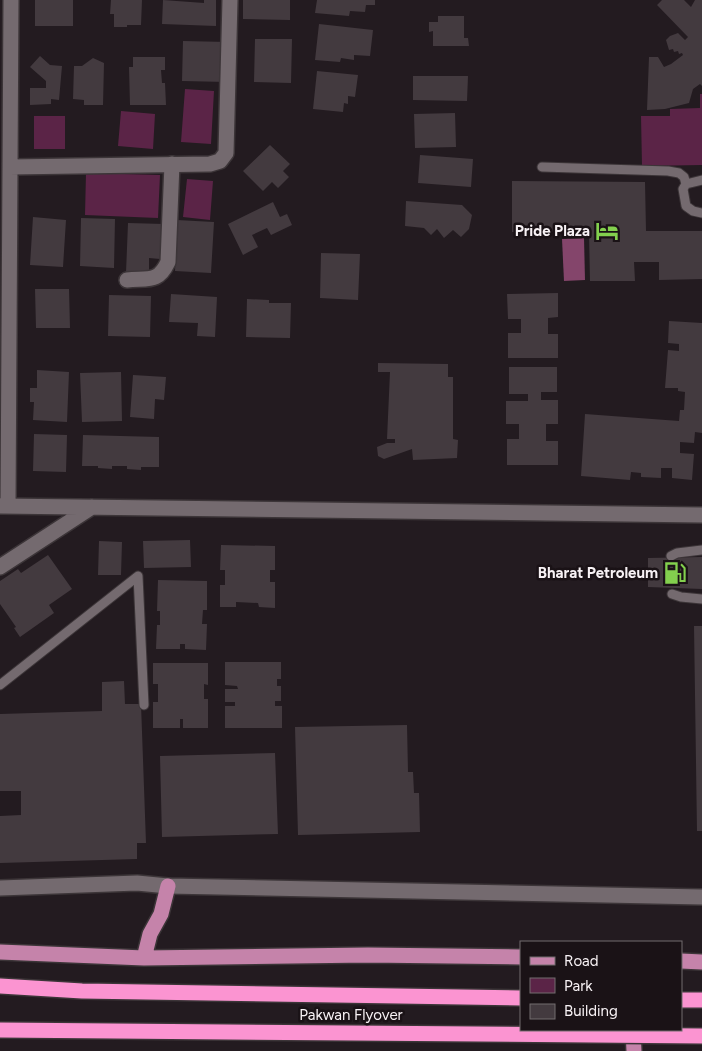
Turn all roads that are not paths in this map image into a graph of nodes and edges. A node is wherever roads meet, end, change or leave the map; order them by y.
1 (11, 0) edge
2 (230, 0) edge
3 (172, 164) junction
4 (10, 167) junction
5 (542, 167) dead end
6 (702, 180) edge
7 (686, 184) junction
8 (702, 213) edge
9 (127, 280) dead end
10 (4, 506) edge
11 (92, 507) junction
12 (702, 515) edge
13 (702, 550) edge
14 (671, 556) dead end
15 (0, 567) edge
16 (672, 594) dead end
17 (702, 598) edge
18 (0, 685) edge
19 (144, 706) dead end
20 (168, 886) junction
21 (0, 888) edge
22 (702, 897) edge
23 (0, 952) edge
24 (520, 957) edge
25 (144, 958) junction
26 (682, 961) edge
27 (702, 962) edge
28 (0, 986) edge
29 (520, 998) edge
30 (682, 1000) edge
31 (702, 1000) edge
32 (0, 1030) edge
33 (634, 1031) edge
34 (702, 1036) edge
35 (634, 1051) edge

1 - 4 street
2 - 3 street
3 - 4 street
3 - 9 street
4 - 10 street
5 - 7 lane
6 - 7 lane
7 - 8 lane
10 - 11 street
11 - 12 street
11 - 15 street
13 - 14 lane
16 - 17 lane
18 - 19 lane
20 - 21 street
20 - 22 street
20 - 25 main road
23 - 25 main road
24 - 25 main road
26 - 27 main road
28 - 29 highway, Pakwan Flyover
30 - 31 highway
32 - 34 highway, Pakwan Flyover, bridge
33 - 35 main road

